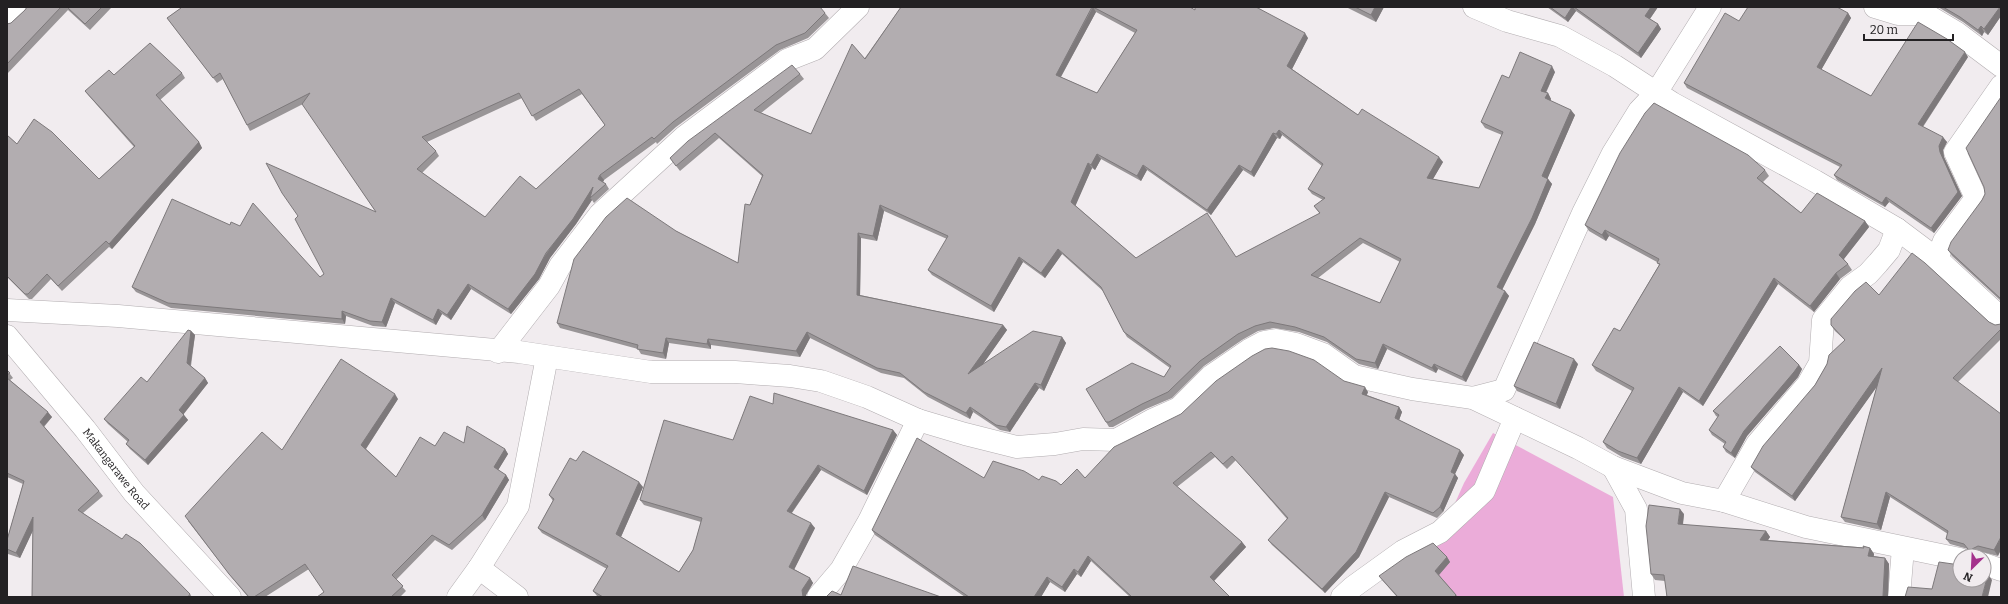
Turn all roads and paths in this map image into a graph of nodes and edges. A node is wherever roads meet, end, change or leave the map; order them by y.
1 (21, 7) edge
2 (858, 7) edge
3 (1474, 7) edge
4 (1710, 7) edge
5 (1875, 7) edge
6 (7, 18) edge
7 (2001, 66) edge
8 (2001, 86) edge
9 (1656, 93) junction
10 (1897, 229) junction
11 (1937, 259) junction
12 (7, 310) edge
13 (2001, 318) edge
14 (7, 336) edge
15 (498, 352) junction
16 (547, 357) junction
17 (1473, 398) junction
18 (1515, 418) junction
19 (918, 420) junction
20 (1613, 467) junction
21 (1724, 501) junction
22 (1903, 548) junction
23 (1952, 557) edge
24 (479, 568) junction
25 (230, 597) edge
26 (458, 597) edge
27 (517, 597) edge
28 (818, 597) edge
29 (1342, 597) edge
30 (1644, 597) edge
31 (1899, 597) edge

1 - 6 street
2 - 15 street
3 - 9 street
4 - 9 street
5 - 7 street
8 - 11 street
9 - 10 street
9 - 17 street
10 - 11 street
10 - 21 street
11 - 13 street
12 - 15 street
14 - 25 street, Makangarawe Road
15 - 16 street
16 - 19 street
16 - 24 street
17 - 18 street
17 - 19 street
18 - 20 street
18 - 29 street
19 - 28 street
20 - 21 street
20 - 30 street
21 - 22 street
22 - 23 street
22 - 31 street
24 - 26 street
24 - 27 street

